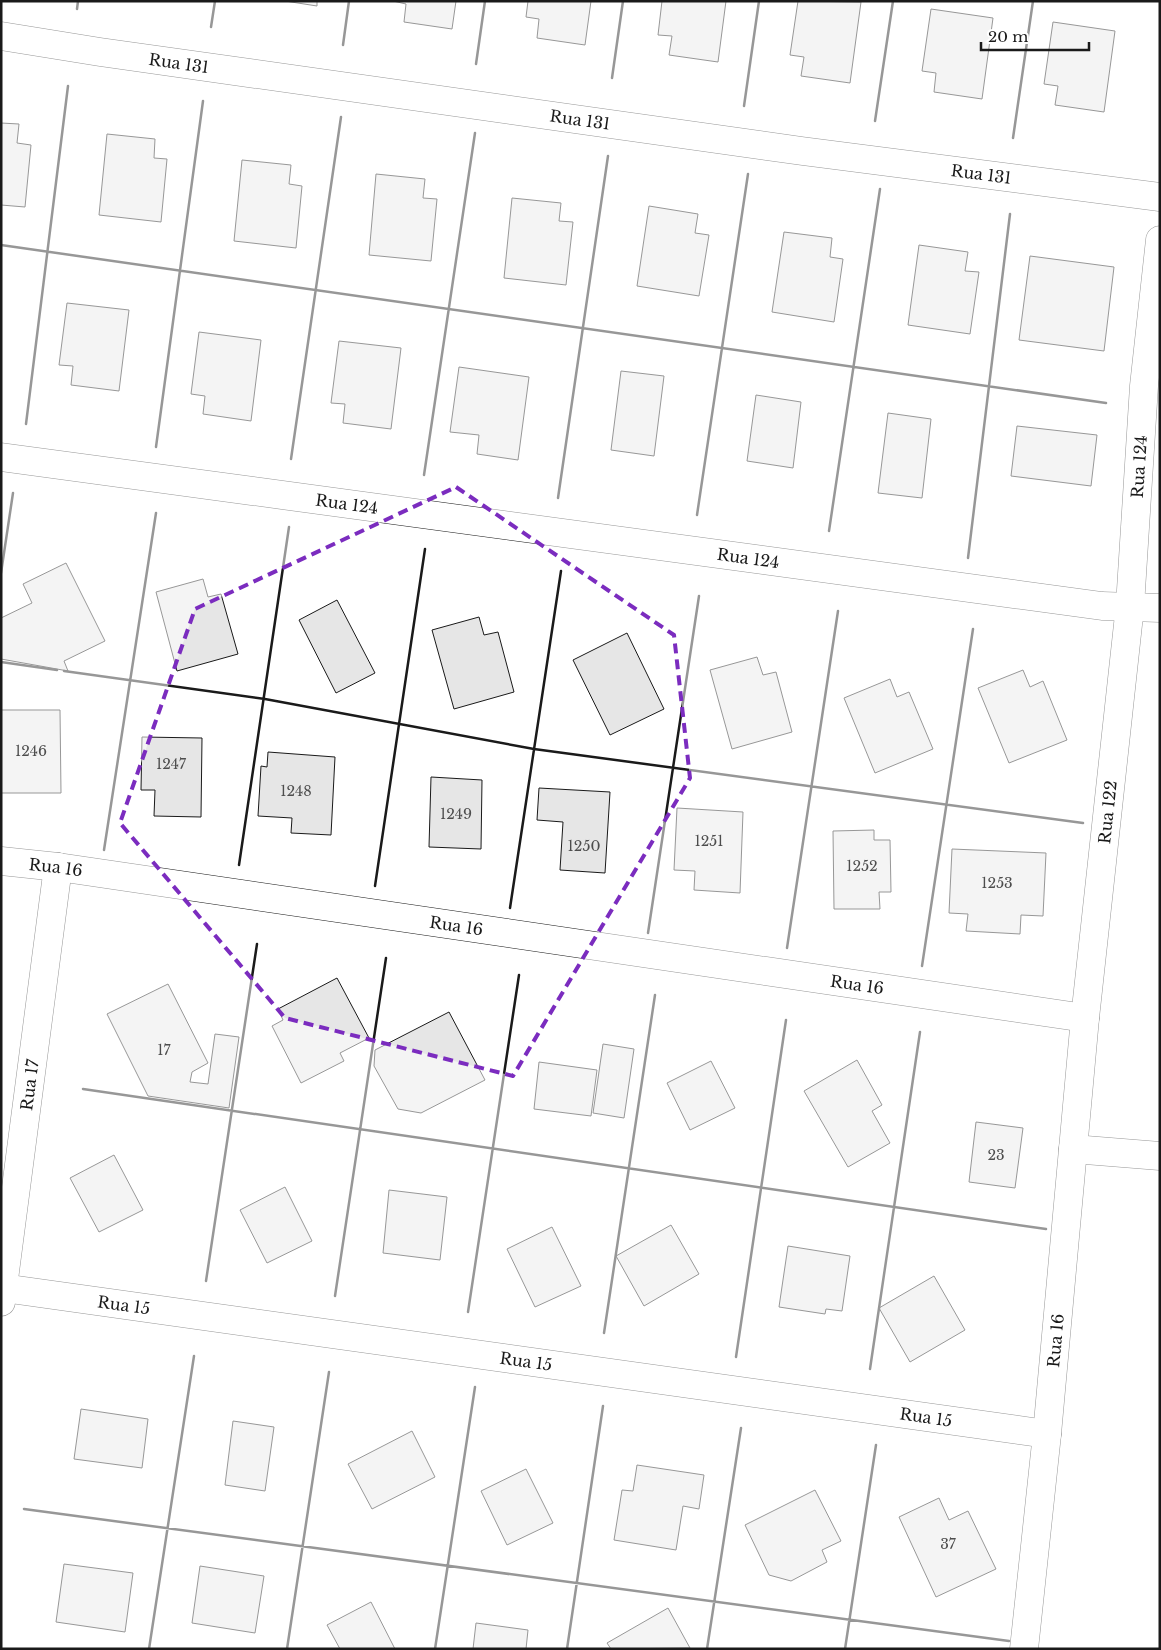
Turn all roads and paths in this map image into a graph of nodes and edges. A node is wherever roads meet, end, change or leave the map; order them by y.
1 (1, 36) edge
2 (1160, 197) edge
3 (1160, 240) edge
4 (1, 457) edge
5 (1130, 606) junction
6 (1160, 608) edge
7 (1, 861) edge
8 (58, 867) junction
9 (1085, 1018) junction
10 (1074, 1149) junction
11 (1160, 1156) edge
12 (2, 1295) edge
13 (1047, 1434) junction
14 (1024, 1649) edge

1 - 2 street, Rua 131
3 - 5 street, Rua 124
4 - 5 street, Rua 124
5 - 6 street
5 - 9 street, Rua 122
7 - 8 street, Rua 16
8 - 9 street, Rua 16
8 - 12 street, Rua 17
9 - 10 street, Rua 16
10 - 11 street
10 - 13 street, Rua 16
12 - 13 street, Rua 15
13 - 14 street, Rua 16

